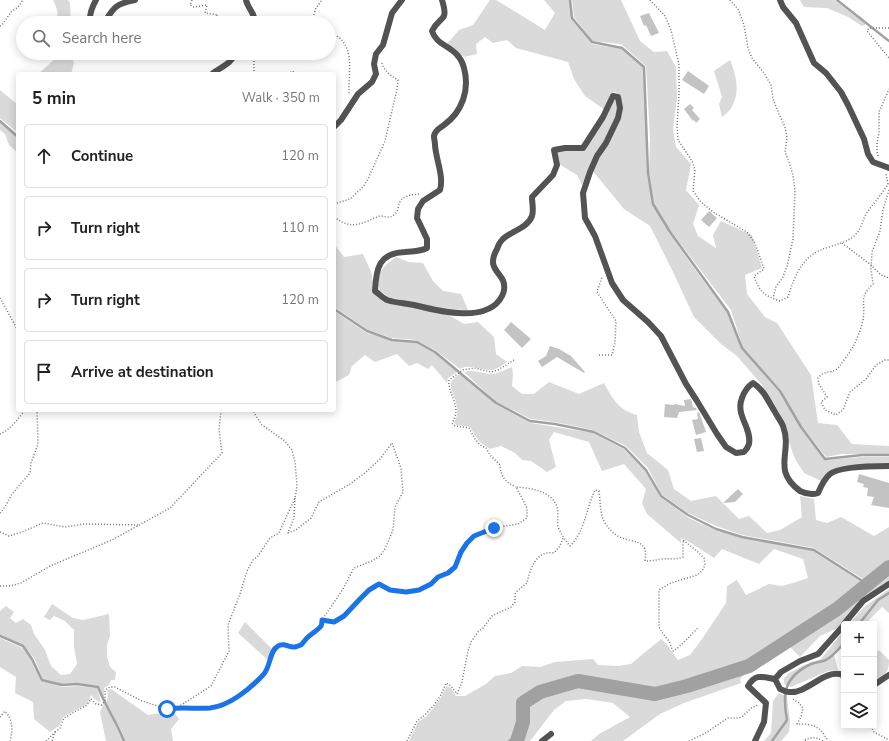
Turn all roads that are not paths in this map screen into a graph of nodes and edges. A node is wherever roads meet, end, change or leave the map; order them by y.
1 (96, 0) edge
2 (136, 0) edge
3 (246, 0) edge
4 (402, 0) edge
5 (442, 0) edge
6 (780, 0) edge
7 (89, 16) edge
8 (108, 16) edge
9 (254, 16) edge
10 (231, 60) edge
11 (215, 72) edge
12 (336, 125) edge
13 (889, 168) edge
14 (889, 466) edge
15 (889, 584) edge
16 (847, 621) edge
17 (841, 627) edge
18 (841, 674) edge
19 (889, 675) edge
20 (775, 679) junction
21 (877, 683) edge
22 (551, 734) dead end
23 (542, 741) edge
24 (755, 741) edge

1 - 7 street
2 - 8 street
3 - 9 street
4 - 12 street
5 - 14 street
6 - 13 street
10 - 11 street
15 - 16 street
17 - 20 street
18 - 20 street
19 - 21 street
20 - 24 street
22 - 23 street

